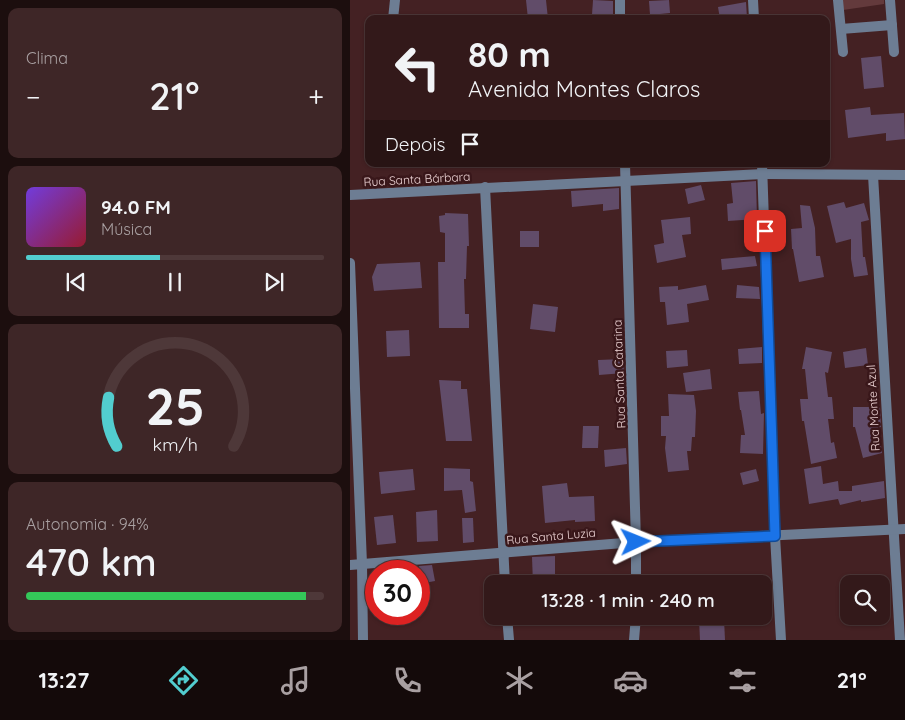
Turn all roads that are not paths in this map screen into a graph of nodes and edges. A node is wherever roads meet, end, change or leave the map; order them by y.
1 (395, 0) edge
2 (620, 0) edge
3 (753, 0) edge
4 (838, 0) edge
5 (890, 0) edge
6 (393, 15) edge
7 (620, 15) edge
8 (754, 15) edge
9 (892, 25) junction
10 (841, 29) junction
11 (843, 52) dead end
12 (894, 52) dead end
13 (625, 167) edge
14 (763, 169) edge
15 (874, 175) junction
16 (905, 175) edge
17 (626, 181) junction
18 (485, 187) junction
19 (350, 195) edge
20 (350, 263) edge
21 (905, 529) edge
22 (892, 530) junction
23 (775, 536) junction
24 (636, 542) junction
25 (504, 552) junction
26 (362, 564) junction
27 (350, 565) edge
28 (505, 575) edge
29 (636, 575) edge
30 (508, 625) edge
31 (635, 625) edge
32 (363, 640) edge
33 (509, 640) edge
34 (634, 640) edge
35 (781, 640) edge
36 (900, 640) edge

1 - 6 street
2 - 7 street
3 - 8 street
4 - 10 street
5 - 9 street
9 - 10 street
9 - 12 street
10 - 11 street
13 - 17 street, Rua Santa Catarina
14 - 15 street, Rua Santa Bárbara
14 - 17 street, Rua Santa Bárbara
14 - 23 street
15 - 16 street, Rua Santa Bárbara
15 - 22 street, Rua Monte Azul
17 - 18 street, Rua Santa Bárbara
17 - 24 street, Rua Santa Catarina
18 - 19 street, Rua Santa Bárbara
18 - 25 street
20 - 26 street
21 - 22 street, Rua Santa Luzia
22 - 23 street, Rua Santa Luzia
22 - 36 street, Rua Monte Azul
23 - 24 street, Rua Santa Luzia
23 - 35 street
24 - 25 street, Rua Santa Luzia
24 - 29 street, Rua Santa Catarina
25 - 26 street, Rua Santa Luzia
25 - 28 street
26 - 27 street, Rua Santa Luzia
26 - 32 street
30 - 33 street
31 - 34 street

